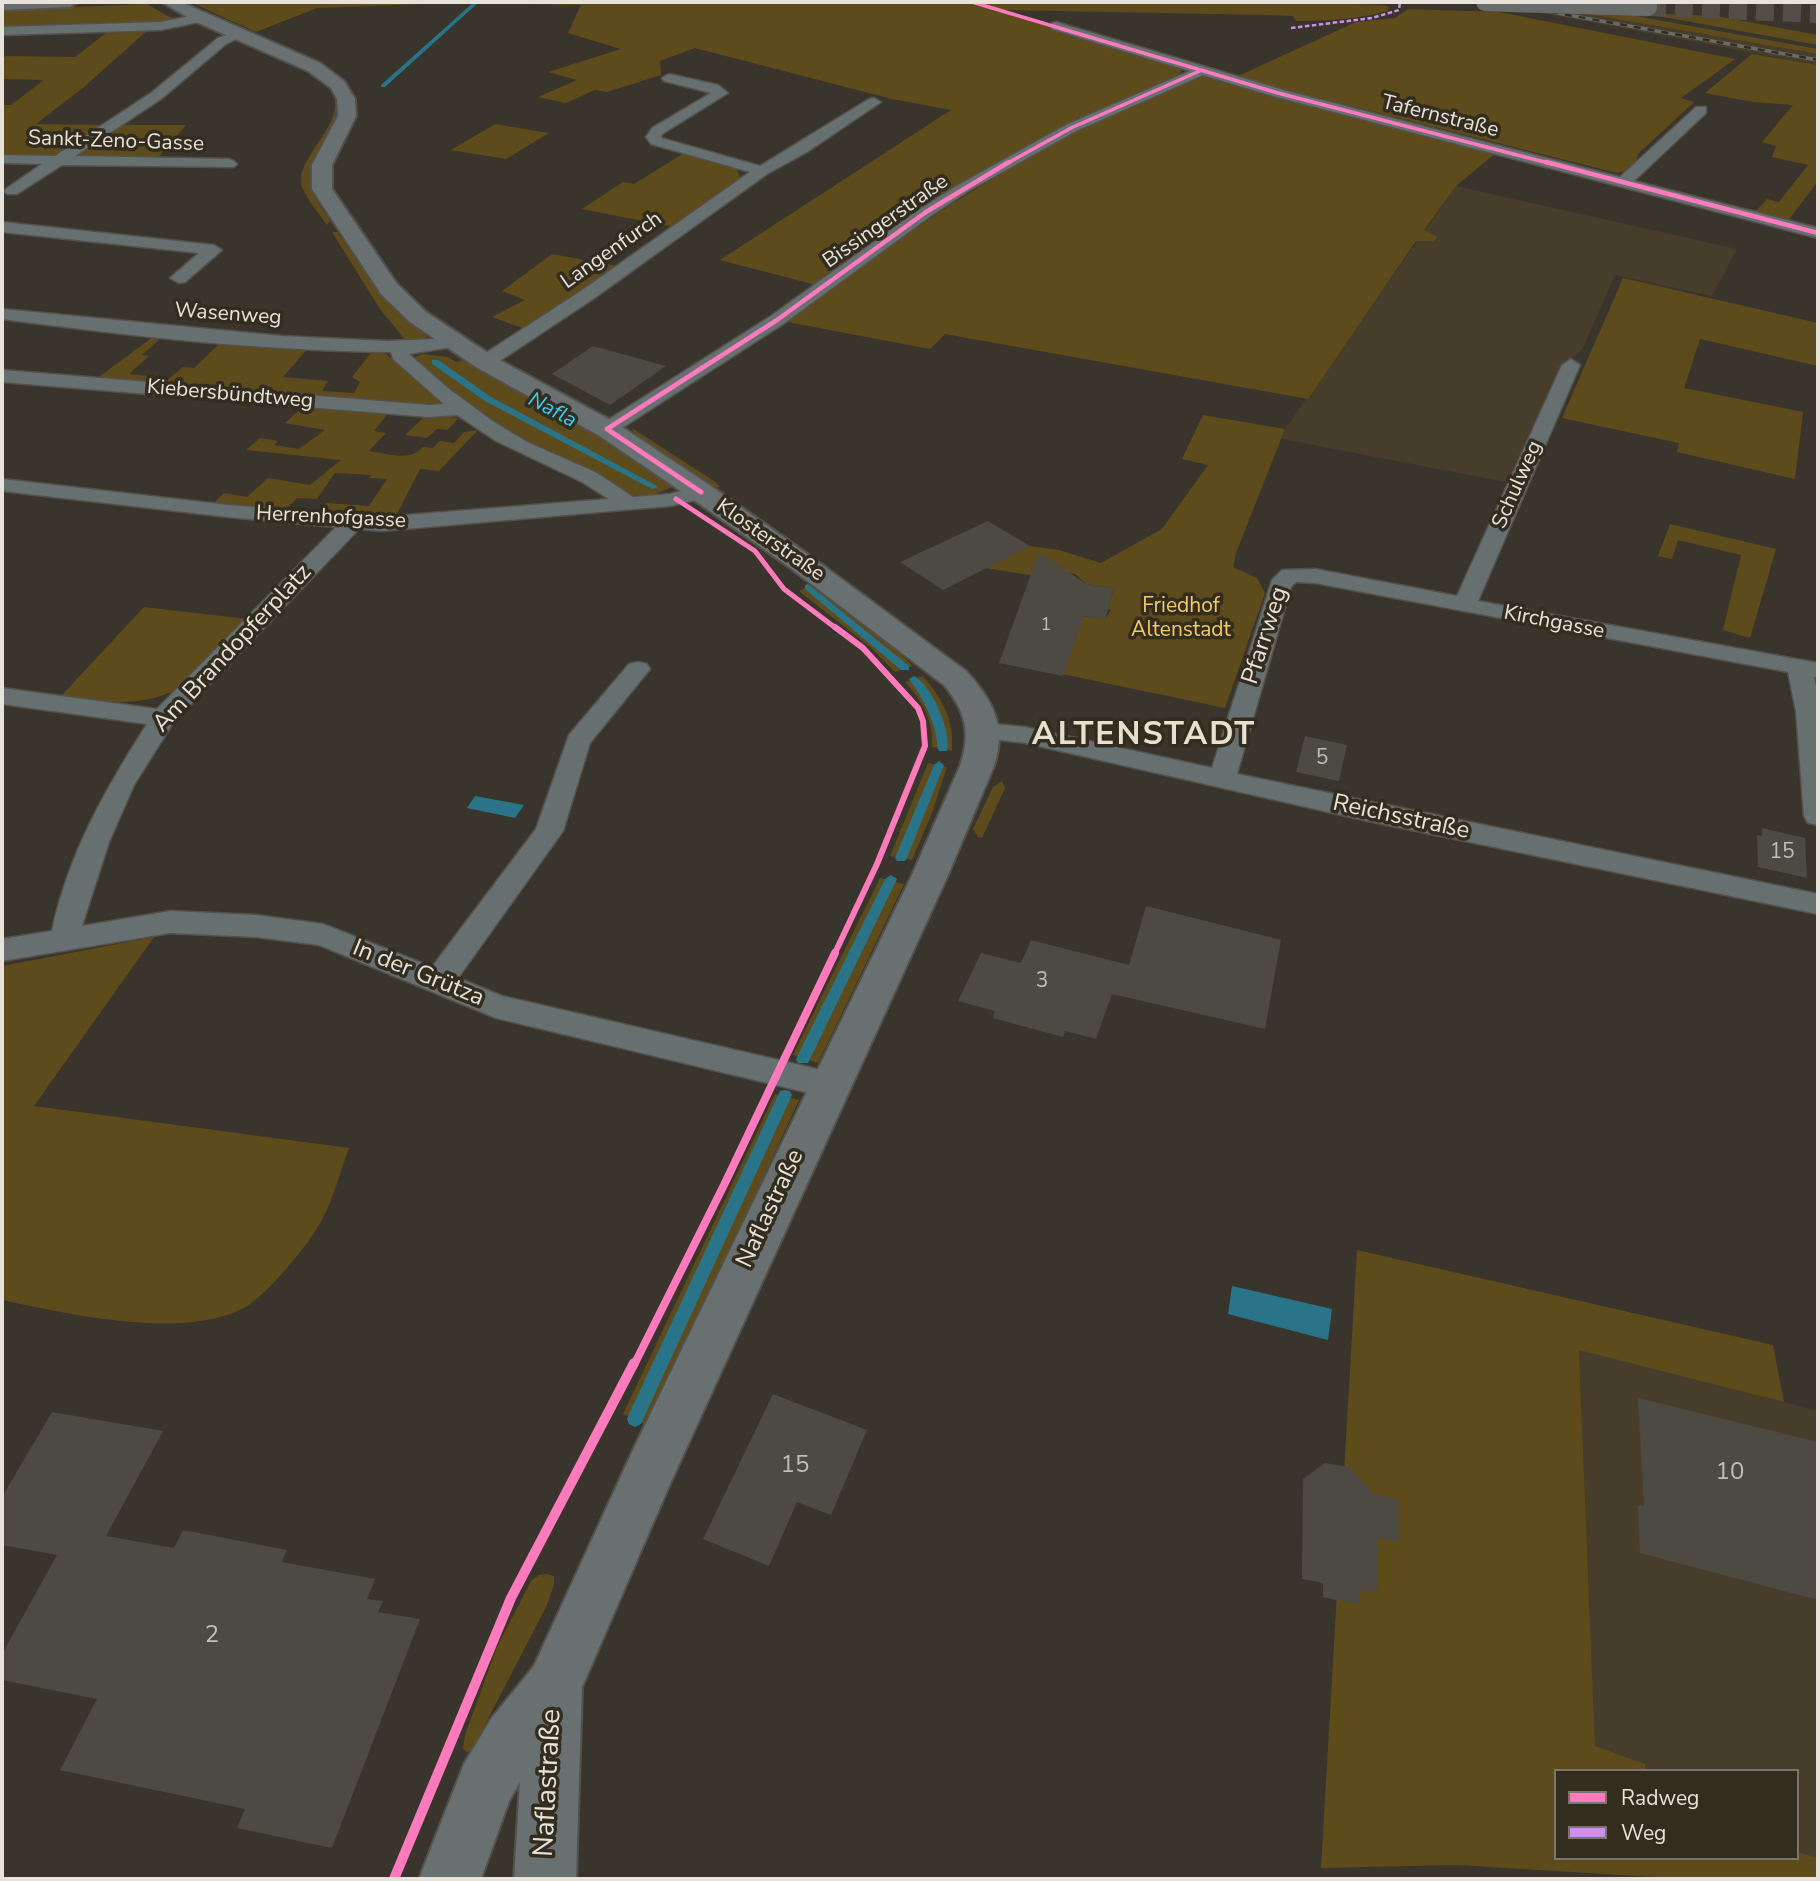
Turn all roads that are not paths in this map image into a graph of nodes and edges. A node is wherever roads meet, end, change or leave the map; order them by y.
1 (70, 2) edge
2 (170, 2) edge
3 (1485, 2) edge
4 (2, 5) edge
5 (1648, 7) dead end
6 (200, 18) junction
7 (1056, 26) dead end
8 (2, 32) edge
9 (239, 35) junction
10 (1202, 70) junction
11 (669, 78) dead end
12 (874, 102) dead end
13 (1701, 110) dead end
14 (2, 159) edge
15 (55, 161) junction
16 (229, 164) dead end
17 (762, 171) junction
18 (1625, 182) junction
19 (12, 191) dead end
20 (2, 227) edge
21 (1818, 233) edge
22 (179, 278) dead end
23 (2, 314) edge
24 (451, 342) junction
25 (401, 347) junction
26 (485, 362) junction
27 (1571, 365) dead end
28 (2, 376) edge
29 (458, 409) junction
30 (607, 429) junction
31 (2, 485) edge
32 (701, 492) junction
33 (628, 504) junction
34 (352, 523) junction
35 (1290, 575) joint
36 (1464, 606) junction
37 (638, 669) dead end
38 (1809, 669) edge
39 (2, 696) edge
40 (163, 718) junction
41 (984, 731) junction
42 (1222, 780) junction
43 (1818, 816) edge
44 (1818, 904) edge
45 (65, 939) junction
46 (2, 950) edge
47 (438, 982) junction
48 (830, 1085) junction
49 (554, 1686) junction
50 (450, 1879) edge
51 (545, 1879) edge

1 - 4 highway
2 - 6 main road, Klosterstraße
3 - 5 highway, bridge
6 - 8 street
6 - 9 main road, Klosterstraße
7 - 10 street, Tafernstraße
9 - 15 street
9 - 24 main road, Klosterstraße
10 - 18 street, Tafernstraße
10 - 30 street, Bissingerstraße
11 - 17 street
12 - 17 street, Langenfurch
13 - 18 street
14 - 15 street, Sankt-Zeno-Gasse
15 - 16 street, Sankt-Zeno-Gasse
15 - 19 street
17 - 26 street, Langenfurch
18 - 21 street, Tafernstraße
20 - 22 street
23 - 25 street, Wasenweg
24 - 25 street, Wasenweg
24 - 26 main road, Klosterstraße
25 - 29 street
26 - 30 main road, Klosterstraße
27 - 36 street, Schulweg
28 - 29 street, Kiebersbündtweg
29 - 33 street
30 - 32 main road, Klosterstraße
31 - 34 street, Herrenhofgasse
32 - 33 street, Herrenhofgasse
32 - 41 main road, Klosterstraße
33 - 34 street, Herrenhofgasse
34 - 40 street, Am Brandopferplatz
35 - 36 street, Kirchgasse
35 - 42 street, Pfarrweg
36 - 38 street, Kirchgasse
37 - 47 street
38 - 43 street
39 - 40 street
40 - 45 street, Am Brandopferplatz
41 - 42 street, Reichsstraße
41 - 48 main road, Naflastraße
42 - 44 street, Reichsstraße
45 - 46 street, In der Grütza
45 - 47 street, In der Grütza
47 - 48 street, In der Grütza
48 - 49 main road, Naflastraße
49 - 50 main road, Naflastraße
49 - 51 main road, Naflastraße

